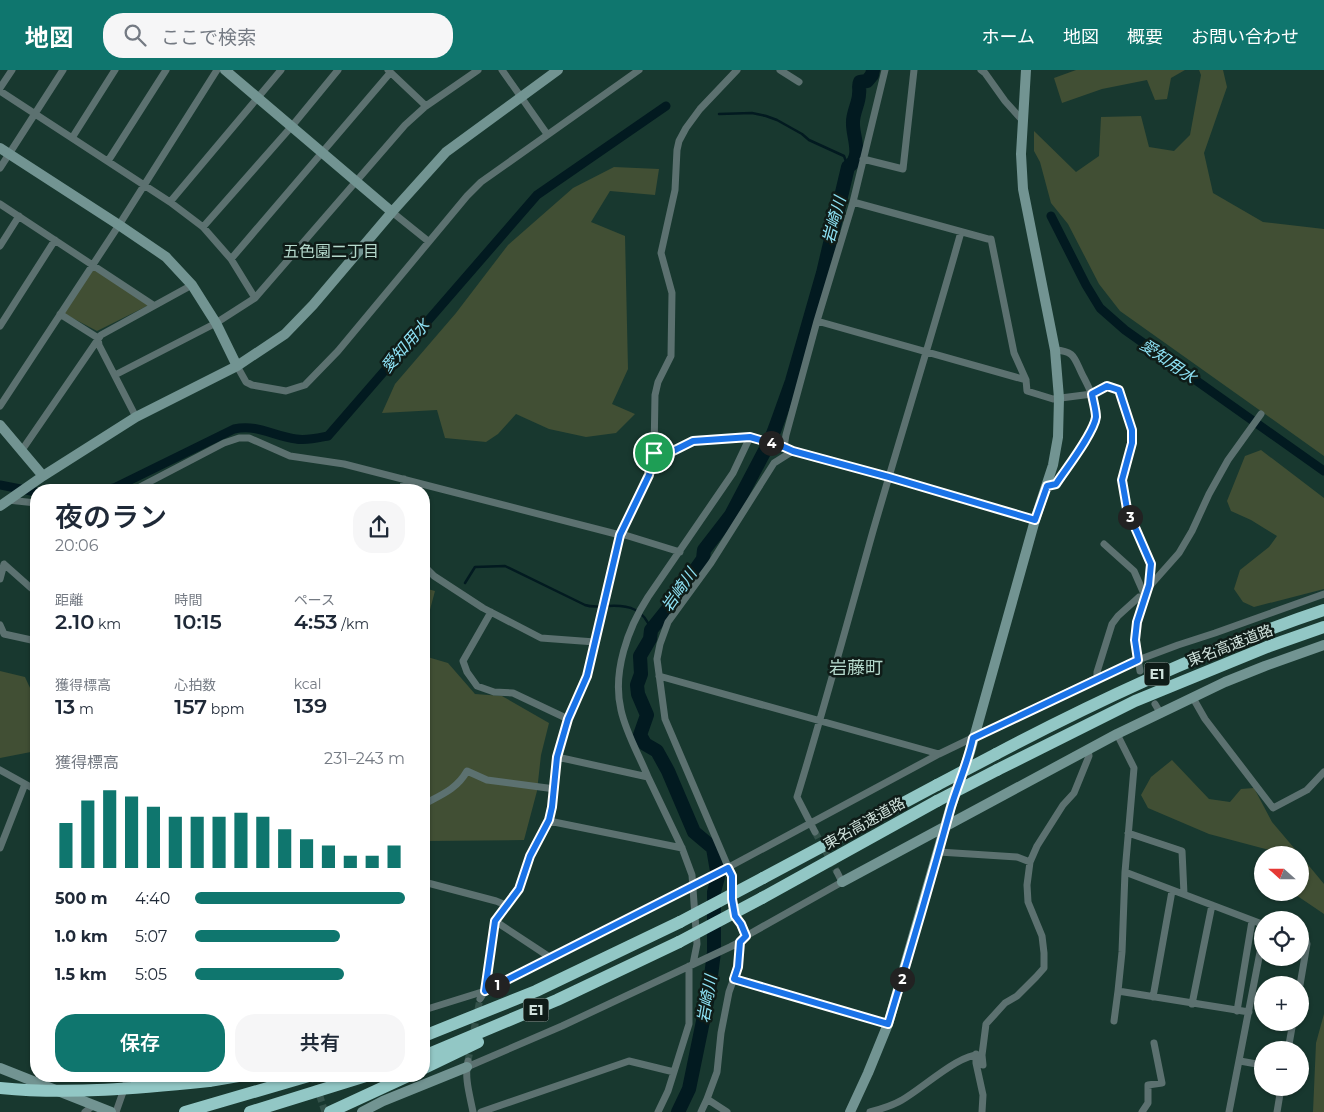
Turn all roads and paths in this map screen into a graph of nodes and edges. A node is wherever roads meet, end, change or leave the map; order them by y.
1 (12, 70) edge
2 (63, 70) edge
3 (115, 70) edge
4 (166, 70) edge
5 (217, 70) edge
6 (281, 70) edge
7 (338, 70) edge
8 (478, 70) edge
9 (502, 70) edge
10 (558, 70) edge
11 (639, 70) edge
12 (737, 70) edge
13 (780, 70) edge
14 (885, 70) edge
15 (914, 70) edge
16 (981, 70) edge
17 (1026, 70) edge
18 (230, 71) edge
19 (389, 71) edge
20 (799, 82) dead end
21 (0, 90) edge
22 (521, 96) junction
23 (259, 97) junction
24 (426, 106) junction
25 (35, 114) junction
26 (1022, 120) junction
27 (292, 126) junction
28 (548, 134) junction
29 (72, 138) junction
30 (4, 151) edge
31 (323, 152) junction
32 (863, 158) junction
33 (108, 161) junction
34 (0, 168) edge
35 (356, 181) junction
36 (144, 185) junction
37 (170, 202) junction
38 (853, 202) junction
39 (0, 204) edge
40 (392, 212) junction
41 (20, 216) junction
42 (119, 224) junction
43 (203, 227) junction
44 (960, 232) junction
45 (56, 240) junction
46 (428, 241) junction
47 (0, 246) edge
48 (231, 259) junction
49 (92, 265) junction
50 (192, 285) junction
51 (256, 298) junction
52 (153, 305) junction
53 (60, 314) junction
54 (817, 321) junction
55 (216, 323) junction
56 (0, 326) edge
57 (98, 338) junction
58 (1056, 350) junction
59 (927, 353) junction
60 (237, 366) junction
61 (115, 375) junction
62 (1026, 380) junction
63 (1092, 394) junction
64 (1060, 398) junction
65 (0, 406) edge
66 (1261, 414) dead end
67 (136, 417) junction
68 (0, 425) edge
69 (750, 437) junction
70 (783, 447) junction
71 (22, 450) junction
72 (793, 451) junction
73 (654, 453) junction
74 (43, 476) junction
75 (889, 477) junction
76 (404, 479) junction
77 (30, 484) edge
78 (31, 484) edge
79 (145, 484) edge
80 (404, 484) edge
81 (423, 484) edge
82 (430, 486) edge
83 (1047, 486) junction
84 (6, 501) edge
85 (30, 503) edge
86 (1035, 520) junction
87 (620, 535) junction
88 (1104, 544) dead end
89 (680, 552) junction
90 (430, 572) edge
91 (0, 579) edge
92 (1149, 585) junction
93 (30, 587) edge
94 (1324, 594) edge
95 (1145, 596) junction
96 (1324, 610) edge
97 (491, 612) junction
98 (0, 625) edge
99 (1324, 626) edge
100 (30, 640) edge
101 (595, 642) junction
102 (1324, 645) edge
103 (1138, 660) junction
104 (1140, 671) dead end
105 (659, 676) junction
106 (1097, 678) junction
107 (1193, 698) junction
108 (1155, 704) dead end
109 (1161, 714) junction
110 (568, 719) junction
111 (821, 721) junction
112 (1117, 734) junction
113 (973, 738) junction
114 (1088, 749) junction
115 (939, 754) junction
116 (557, 757) junction
117 (0, 770) edge
118 (1324, 772) edge
119 (648, 777) junction
120 (25, 784) junction
121 (30, 787) edge
122 (554, 789) junction
123 (430, 801) edge
124 (549, 820) junction
125 (811, 823) junction
126 (947, 825) junction
127 (815, 832) tunnel mouth
128 (1128, 833) junction
129 (0, 848) edge
130 (682, 848) junction
131 (939, 852) junction
132 (1030, 862) junction
133 (724, 870) junction
134 (837, 872) tunnel mouth
135 (1125, 872) junction
136 (842, 882) junction
137 (430, 884) edge
138 (693, 886) junction
139 (1172, 890) junction
140 (1184, 894) junction
141 (506, 905) junction
142 (1212, 905) junction
143 (495, 921) junction
144 (1252, 921) joint
145 (746, 936) junction
146 (740, 942) junction
147 (551, 958) junction
148 (645, 958) junction
149 (694, 964) junction
150 (1258, 966) edge
151 (734, 979) junction
152 (485, 991) junction
153 (1118, 991) junction
154 (1153, 997) junction
155 (480, 999) tunnel mouth
156 (1192, 1004) junction
157 (430, 1008) edge
158 (1237, 1011) junction
159 (1249, 1012) junction
160 (1114, 1021) dead end
161 (888, 1024) junction
162 (430, 1034) edge
163 (1154, 1043) dead end
164 (430, 1053) edge
165 (979, 1054) junction
166 (1240, 1061) junction
167 (467, 1064) junction
168 (1254, 1064) edge
169 (430, 1065) edge
170 (983, 1065) dead end
171 (0, 1068) edge
172 (674, 1072) junction
173 (30, 1080) edge
174 (430, 1080) edge
175 (36, 1082) edge
176 (127, 1082) edge
177 (198, 1082) edge
178 (288, 1082) edge
179 (346, 1082) edge
180 (395, 1082) edge
181 (426, 1082) edge
182 (0, 1088) edge
183 (1280, 1096) edge
184 (707, 1099) junction
185 (94, 1105) junction
186 (854, 1111) edge
187 (85, 1112) edge
188 (111, 1112) edge
189 (116, 1112) edge
190 (185, 1112) edge
191 (250, 1112) edge
192 (330, 1112) edge
193 (362, 1112) edge
194 (473, 1112) edge
195 (481, 1112) edge
196 (658, 1112) edge
197 (700, 1112) edge
198 (727, 1112) edge
199 (870, 1112) edge
200 (982, 1112) edge
201 (1142, 1112) edge
202 (1230, 1112) edge
203 (1277, 1112) edge

1 - 21 street
2 - 25 street
3 - 29 street
4 - 33 street
5 - 36 street
6 - 23 street
7 - 27 street
8 - 24 street
9 - 22 street
10 - 22 street
11 - 28 street
12 - 73 street
13 - 20 street
14 - 32 street
15 - 32 street
16 - 26 street
17 - 26 street
18 - 23 street
19 - 24 street
19 - 31 street
21 - 25 street
22 - 28 street
22 - 40 street
23 - 27 street
23 - 37 street
24 - 35 street
25 - 29 street
25 - 30 street
26 - 58 street
27 - 31 street
27 - 43 street
28 - 46 street
29 - 33 street
30 - 34 street
30 - 42 street
31 - 35 street
31 - 48 street
32 - 38 street
33 - 36 street
35 - 40 street
35 - 51 street
36 - 37 street
36 - 42 street
37 - 43 street
38 - 44 street
38 - 54 street
39 - 41 street
40 - 46 street
40 - 60 street
41 - 45 street
41 - 47 street
42 - 49 street
42 - 50 street
43 - 48 street
44 - 59 street
44 - 62 street
45 - 49 street
45 - 56 street
46 - 60 street
48 - 51 street
49 - 52 street
49 - 53 street
50 - 52 street
50 - 55 street
51 - 55 street
52 - 57 street
53 - 57 street
53 - 65 street
54 - 59 street
54 - 70 street
55 - 60 street
55 - 61 street
57 - 61 street
57 - 71 street
58 - 63 street
58 - 64 street
59 - 62 street
59 - 75 street
60 - 67 street
61 - 67 street
62 - 64 street
63 - 64 street
63 - 83 street
63 - 92 street
64 - 83 street
66 - 92 street
67 - 74 street
68 - 71 street
69 - 70 street
69 - 73 street
69 - 89 street
70 - 72 street
71 - 74 street
72 - 75 street
72 - 105 street
73 - 87 street
74 - 78 street
75 - 86 street
75 - 111 street
76 - 79 street
76 - 80 street
76 - 81 street
77 - 84 street
82 - 87 street
83 - 86 street
84 - 85 street
86 - 113 street
87 - 89 street
87 - 101 street
88 - 95 street
89 - 119 street
90 - 97 street
91 - 93 street
92 - 95 street
94 - 103 street
95 - 103 street
95 - 106 street
96 - 162 highway, 東名高速道路 / E1, bridge
97 - 101 street
97 - 110 street
98 - 100 street
99 - 148 highway, 東名高速道路 / E1, bridge
101 - 110 street
102 - 107 street
103 - 104 street
103 - 106 street
105 - 111 street
105 - 133 street
106 - 113 street
107 - 109 street
107 - 118 street
108 - 109 street
109 - 112 street
110 - 116 street
111 - 115 street
111 - 125 street
112 - 114 street
112 - 128 street
113 - 115 street
113 - 126 street
114 - 126 street
114 - 132 street
115 - 125 street
116 - 119 street
116 - 122 street
117 - 120 street
119 - 130 street
120 - 121 street
120 - 129 street
122 - 123 street
122 - 124 street
124 - 130 street
124 - 141 street
125 - 127 street
125 - 133 street
126 - 131 street
126 - 136 street
128 - 135 street
128 - 140 street
130 - 138 street
131 - 132 street
131 - 161 street
132 - 165 street
133 - 138 street
133 - 145 street
134 - 136 street
135 - 139 street
135 - 153 street
136 - 145 street
137 - 141 street
138 - 147 street
138 - 149 street
139 - 140 street
139 - 154 street
140 - 142 street
141 - 143 street
142 - 144 street
142 - 156 street
143 - 147 street
143 - 152 street
144 - 158 street
145 - 146 street
146 - 149 street
146 - 151 street
147 - 152 street
148 - 164 highway, 東名高速道路 / E1
148 - 169 highway
149 - 167 street
149 - 172 street
150 - 159 street
151 - 161 street
151 - 184 street
152 - 155 street
152 - 157 street
153 - 154 street
153 - 160 street
154 - 156 street
156 - 158 street
158 - 159 street
159 - 166 street
161 - 186 street
163 - 201 street
165 - 170 street
165 - 199 street
165 - 200 street
166 - 168 street
166 - 202 street
167 - 174 street
167 - 194 street
171 - 173 street
172 - 195 street
172 - 196 street
175 - 185 street
176 - 189 street
177 - 182 highway, bridge
178 - 190 highway
179 - 191 highway
180 - 192 highway
181 - 193 street
183 - 203 street
184 - 197 street
184 - 198 street
185 - 187 street
185 - 188 street

